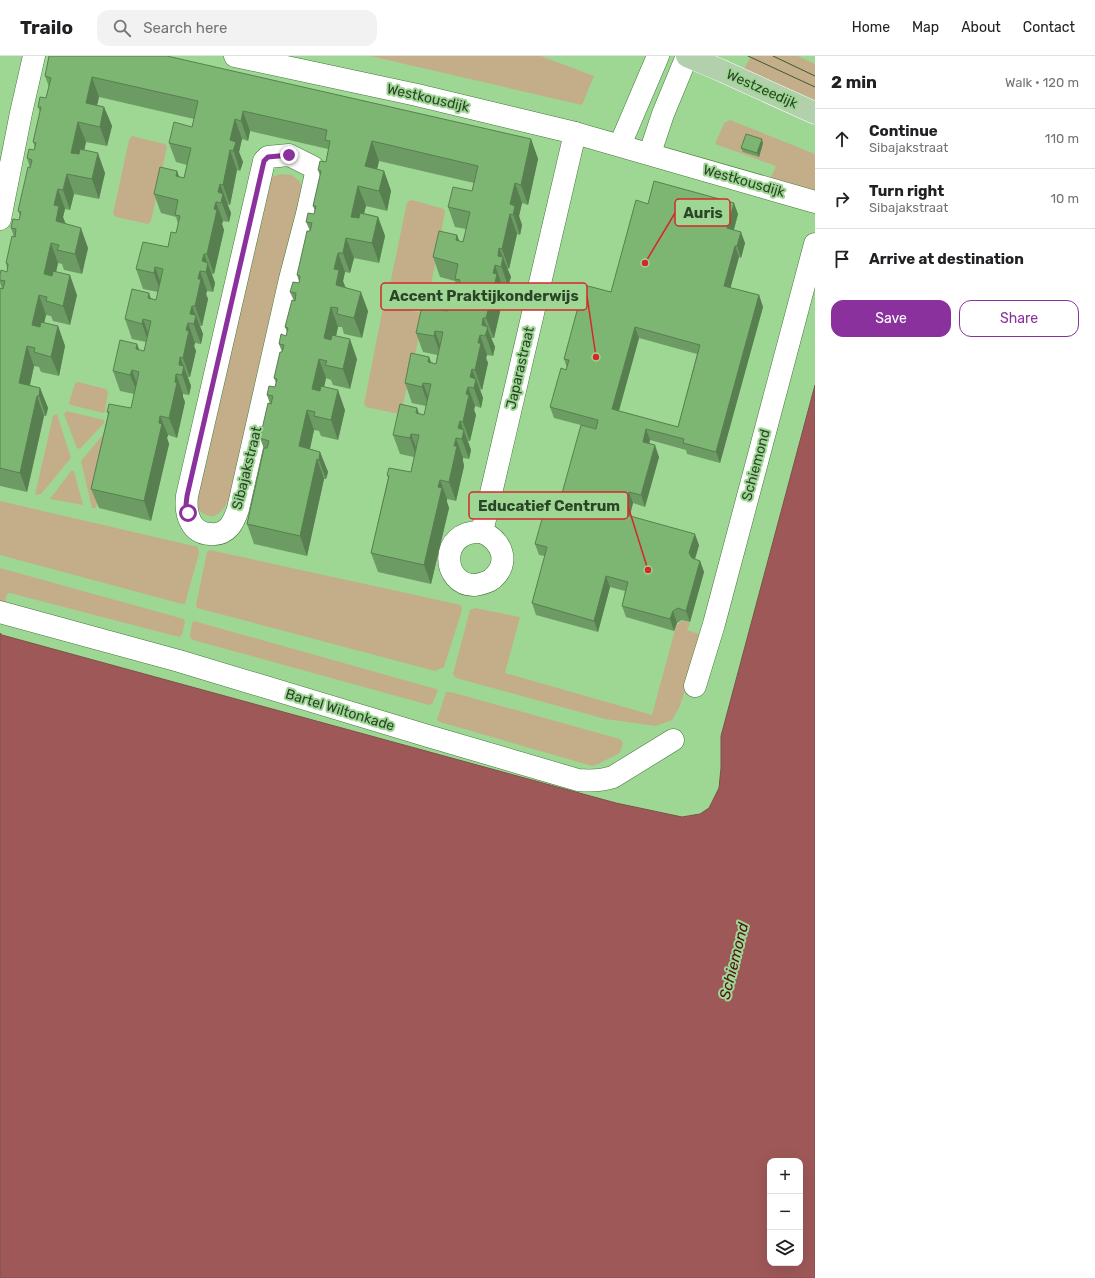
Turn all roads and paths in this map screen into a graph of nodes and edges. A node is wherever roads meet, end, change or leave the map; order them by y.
1 (34, 56) edge
2 (235, 56) edge
3 (658, 56) edge
4 (687, 56) edge
5 (815, 113) edge
6 (575, 133) junction
7 (620, 145) junction
8 (290, 148) joint
9 (650, 154) junction
10 (815, 202) edge
11 (0, 219) edge
12 (815, 244) edge
13 (482, 532) dead end
14 (0, 612) edge
15 (695, 686) dead end
16 (672, 740) dead end

1 - 11 street
2 - 6 street, Westkousdijk
3 - 7 street
4 - 5 main road, Westzeedijk
4 - 9 street
6 - 7 street, Westkousdijk
6 - 13 street, Japarastraat
7 - 9 street, Westkousdijk
8 - 8 street, Sibajakstraat
9 - 10 street, Westkousdijk
12 - 15 street, Schiemond
14 - 16 street, Bartel Wiltonkade

